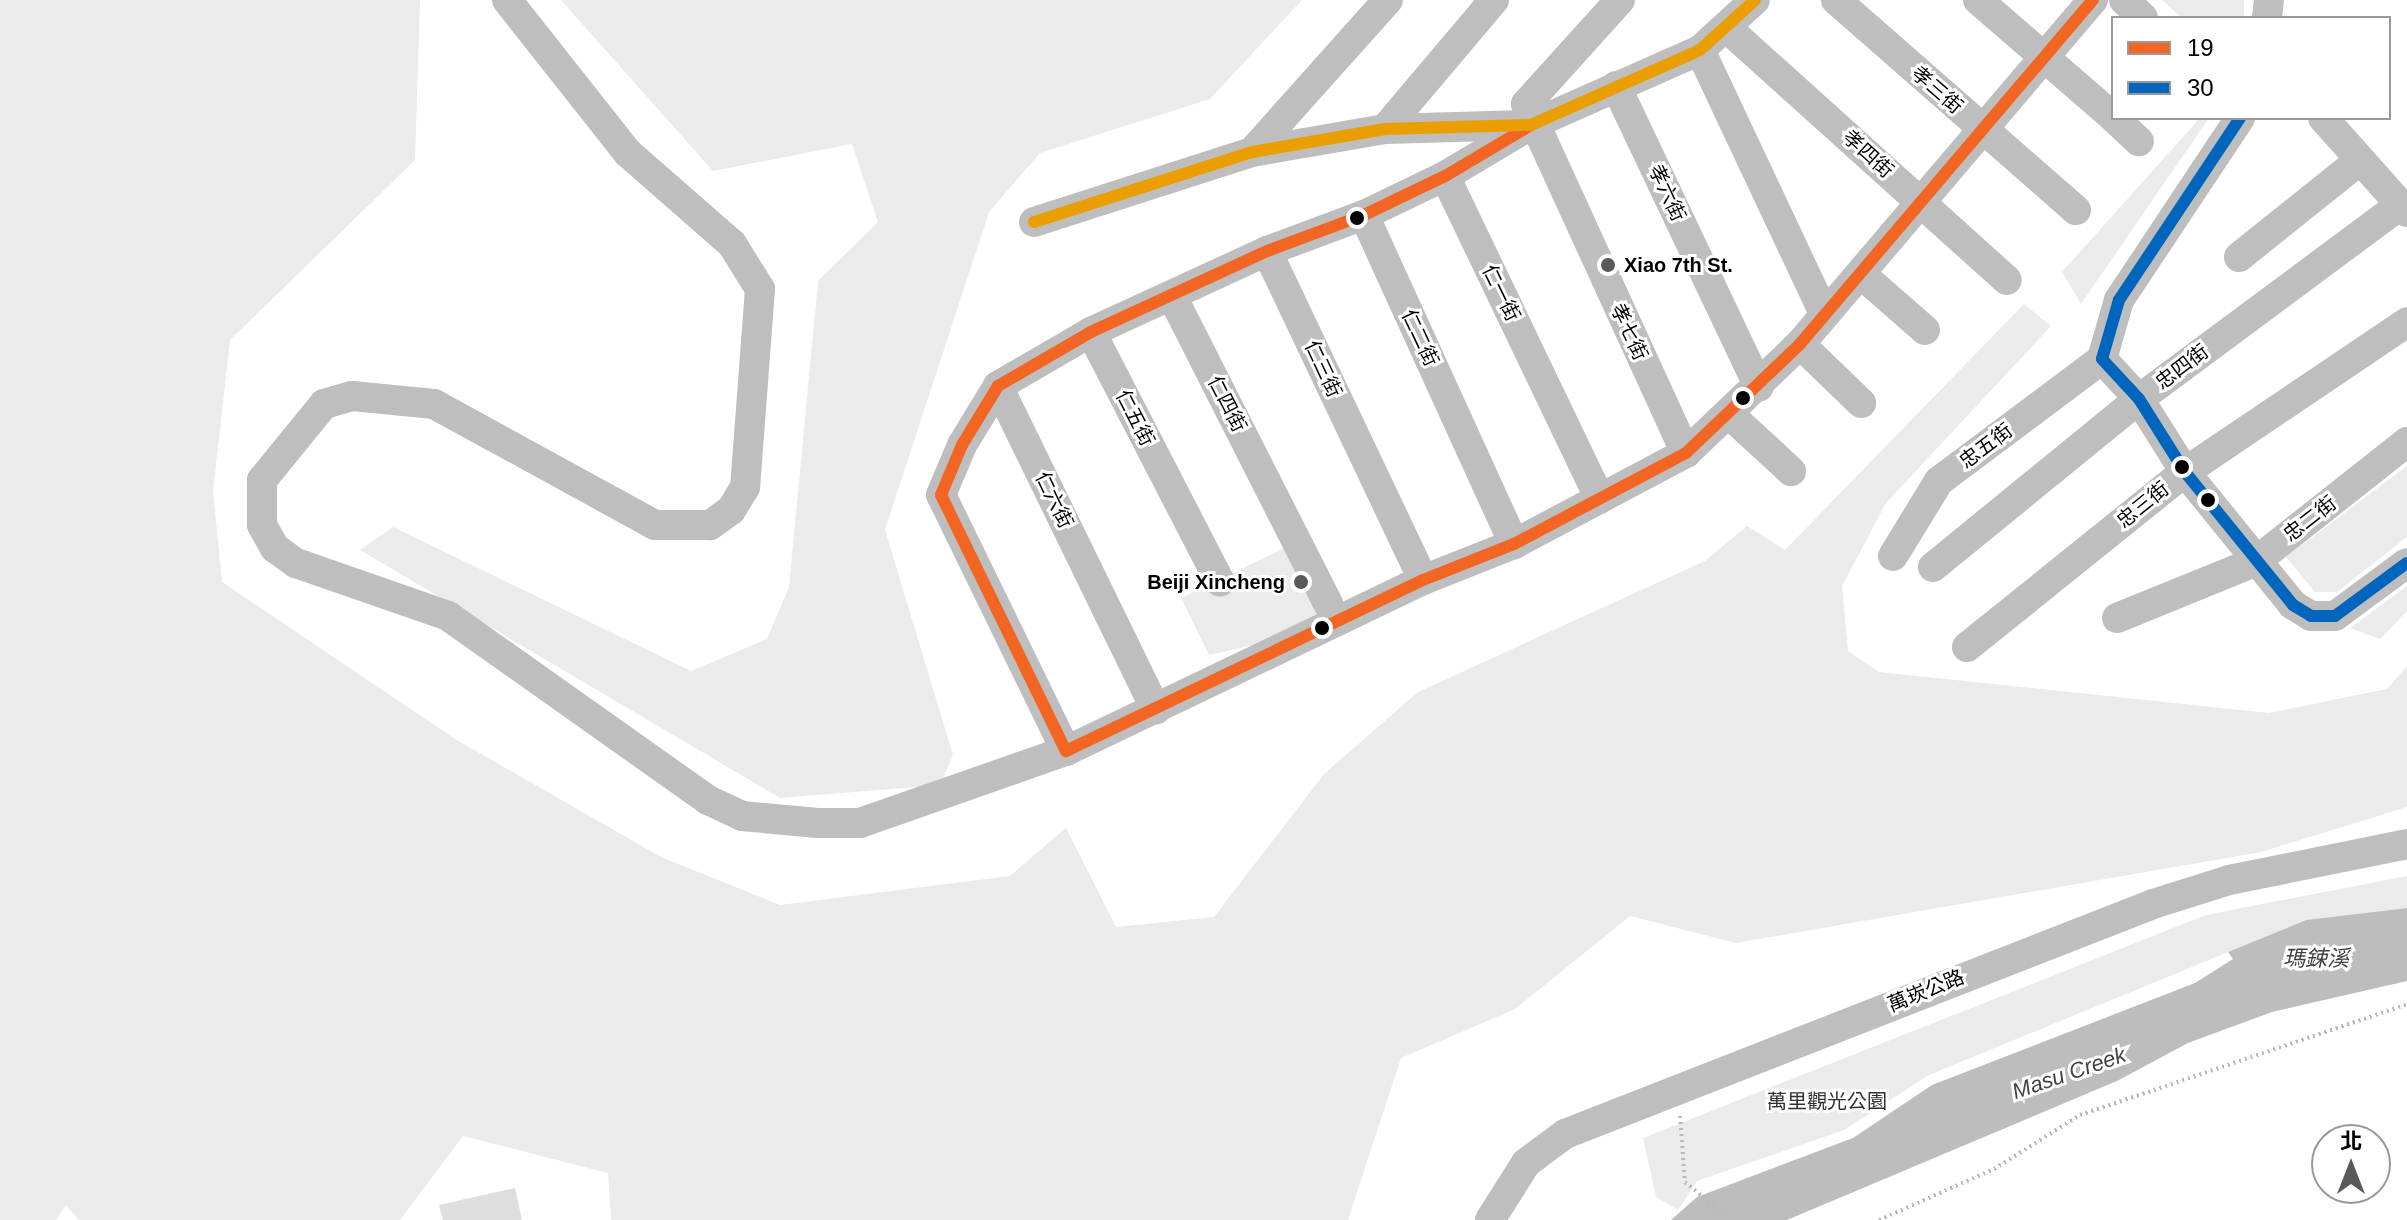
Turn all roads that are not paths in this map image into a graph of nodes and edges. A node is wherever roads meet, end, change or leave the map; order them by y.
1 (507, 0) edge
2 (1388, 0) edge
3 (1494, 0) edge
4 (1620, 0) edge
5 (1755, 0) edge
6 (1836, 0) edge
7 (1978, 0) edge
8 (2093, 0) edge
9 (2124, 0) edge
10 (2141, 16) edge
11 (1728, 29) junction
12 (1700, 50) junction
13 (2047, 57) junction
14 (1616, 86) junction
15 (2111, 116) edge
16 (2115, 120) edge
17 (2239, 120) edge
18 (2325, 120) edge
19 (1531, 125) junction
20 (1385, 129) junction
21 (1981, 129) junction
22 (2139, 141) dead end
23 (1252, 152) junction
24 (2359, 161) junction
25 (1445, 176) junction
26 (1919, 200) junction
27 (2403, 208) edge
28 (2076, 210) dead end
29 (1364, 215) junction
30 (1034, 222) dead end
31 (1267, 251) junction
32 (2239, 257) dead end
33 (1861, 274) junction
34 (2007, 280) dead end
35 (1173, 298) junction
36 (1824, 314) junction
37 (2407, 322) edge
38 (1925, 330) dead end
39 (1091, 332) junction
40 (1800, 344) junction
41 (2102, 359) junction
42 (998, 386) junction
43 (1759, 387) junction
44 (2139, 399) junction
45 (1861, 403) dead end
46 (1730, 415) junction
47 (2407, 442) edge
48 (1686, 453) junction
49 (1791, 471) dead end
50 (2185, 472) junction
51 (1600, 499) junction
52 (1514, 544) junction
53 (1893, 556) dead end
54 (2255, 562) junction
55 (2407, 563) edge
56 (1933, 567) dead end
57 (1423, 580) junction
58 (1220, 582) dead end
59 (1328, 604) dead end
60 (2117, 618) dead end
61 (1967, 647) dead end
62 (1156, 710) junction
63 (1066, 751) junction
64 (2407, 844) edge
65 (1490, 1220) edge

1 - 63 street
2 - 23 street
3 - 20 street
4 - 19 street
5 - 11 street
6 - 21 street, 孝三街
7 - 13 street
8 - 13 street
9 - 10 street
11 - 12 street
11 - 26 street, 孝四街
12 - 14 street
12 - 36 street
13 - 15 street
13 - 21 street
14 - 19 street
14 - 43 street, 孝六街
16 - 22 street
17 - 41 street
18 - 24 street
19 - 20 street
19 - 25 street
19 - 48 street, 孝七街
20 - 23 street
21 - 26 street
21 - 28 street, 孝三街
23 - 30 street
24 - 27 street
24 - 32 street
25 - 29 street
25 - 51 street, 仁一街
26 - 33 street
26 - 34 street, 孝四街
27 - 44 street, 忠四街
29 - 31 street
29 - 52 street, 仁二街
31 - 35 street
31 - 57 street, 仁三街
33 - 36 street
33 - 38 street
35 - 39 street
35 - 59 street, 仁四街
36 - 40 street
37 - 50 street, 忠三街
39 - 42 street
39 - 58 street, 仁五街
40 - 43 street
40 - 45 street
41 - 44 street
41 - 53 street, 忠五街
42 - 62 street, 仁六街
42 - 63 street
43 - 46 street
44 - 50 street
44 - 56 street, 忠四街
46 - 48 street
46 - 49 street
47 - 54 street, 忠二街
48 - 51 street
50 - 54 street
50 - 61 street, 忠三街
51 - 52 street
52 - 57 street
54 - 55 street
54 - 60 street, 忠二街
57 - 62 street
62 - 63 street
64 - 65 street, 萬崁公路

